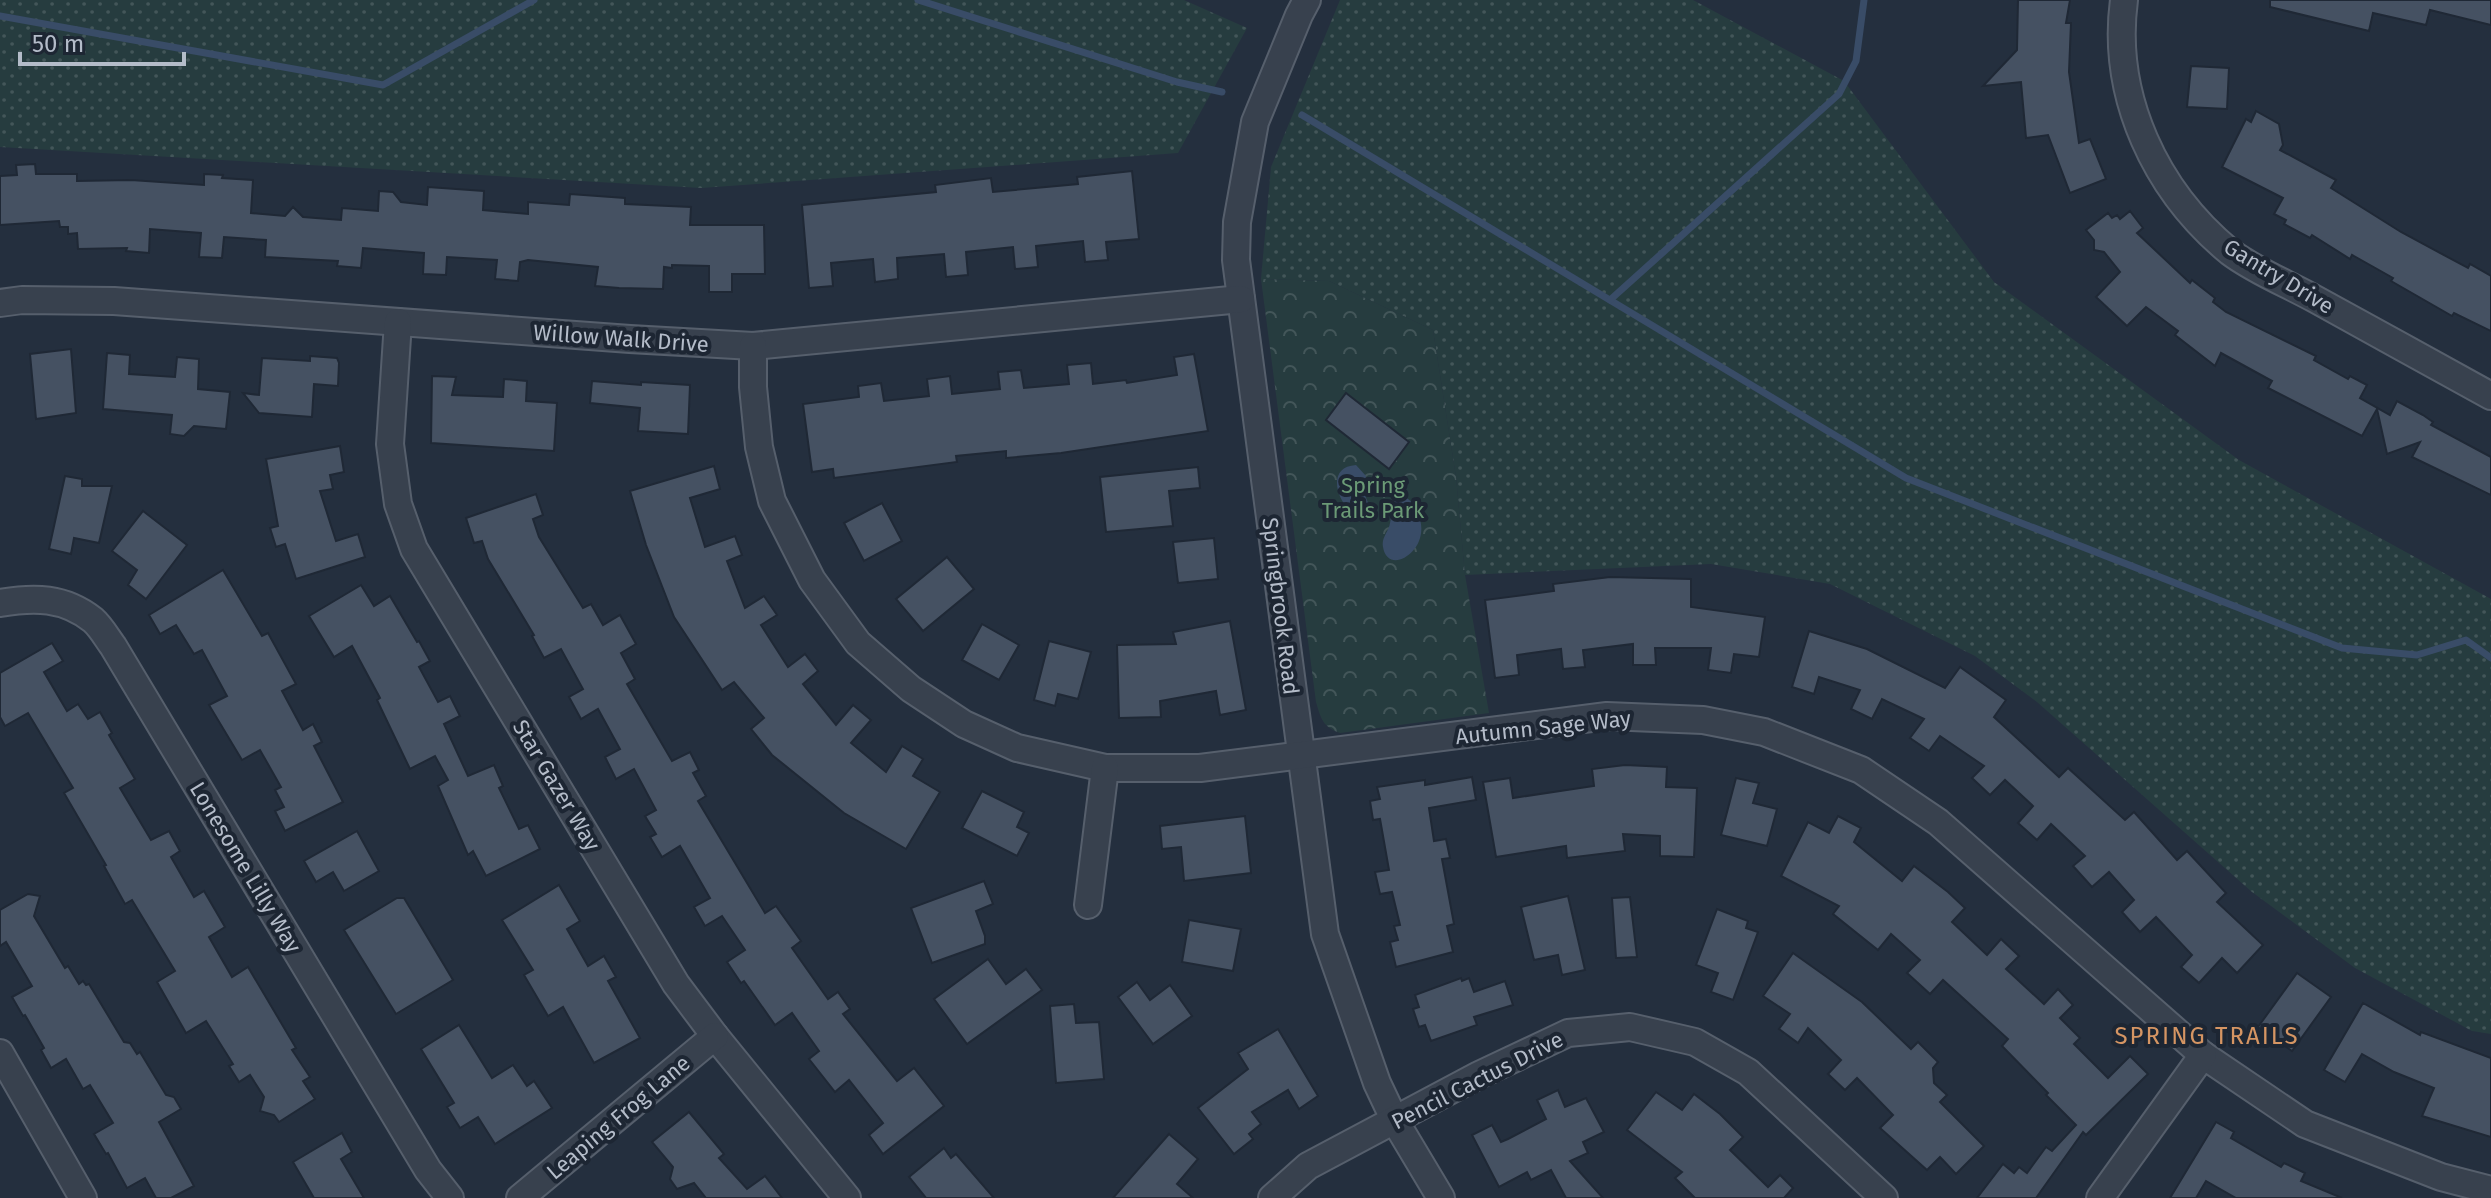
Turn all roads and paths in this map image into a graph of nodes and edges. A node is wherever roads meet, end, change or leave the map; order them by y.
1 (1307, 0) edge
2 (2124, 0) edge
3 (1241, 299) junction
4 (0, 303) edge
5 (398, 322) junction
6 (753, 346) junction
7 (2491, 396) edge
8 (0, 603) edge
9 (1301, 755) junction
10 (1105, 768) junction
11 (1088, 905) dead end
12 (715, 1036) junction
13 (0, 1053) edge
14 (2203, 1055) junction
15 (1395, 1121) junction
16 (2491, 1190) edge
17 (83, 1198) edge
18 (450, 1198) edge
19 (520, 1198) edge
20 (847, 1198) edge
21 (1272, 1198) edge
22 (1441, 1198) edge
23 (1884, 1198) edge
24 (2100, 1198) edge

1 - 3 street, Springbrook Road
2 - 7 street, Gantry Drive
3 - 6 street, Willow Walk Drive
3 - 9 street, Springbrook Road
4 - 5 street, Willow Walk Drive
5 - 6 street, Willow Walk Drive
5 - 12 street, Star Gazer Way
6 - 10 street, Autumn Sage Way
8 - 18 street, Lonesome Lilly Way
9 - 10 street, Autumn Sage Way
9 - 14 street, Autumn Sage Way
9 - 15 street, Springbrook Road
10 - 11 street
12 - 19 street, Leaping Frog Lane
12 - 20 street, Star Gazer Way
13 - 17 street
14 - 16 street, Autumn Sage Way
14 - 24 street
15 - 21 street, Pencil Cactus Drive
15 - 22 street, Springbrook Road
15 - 23 street, Pencil Cactus Drive

